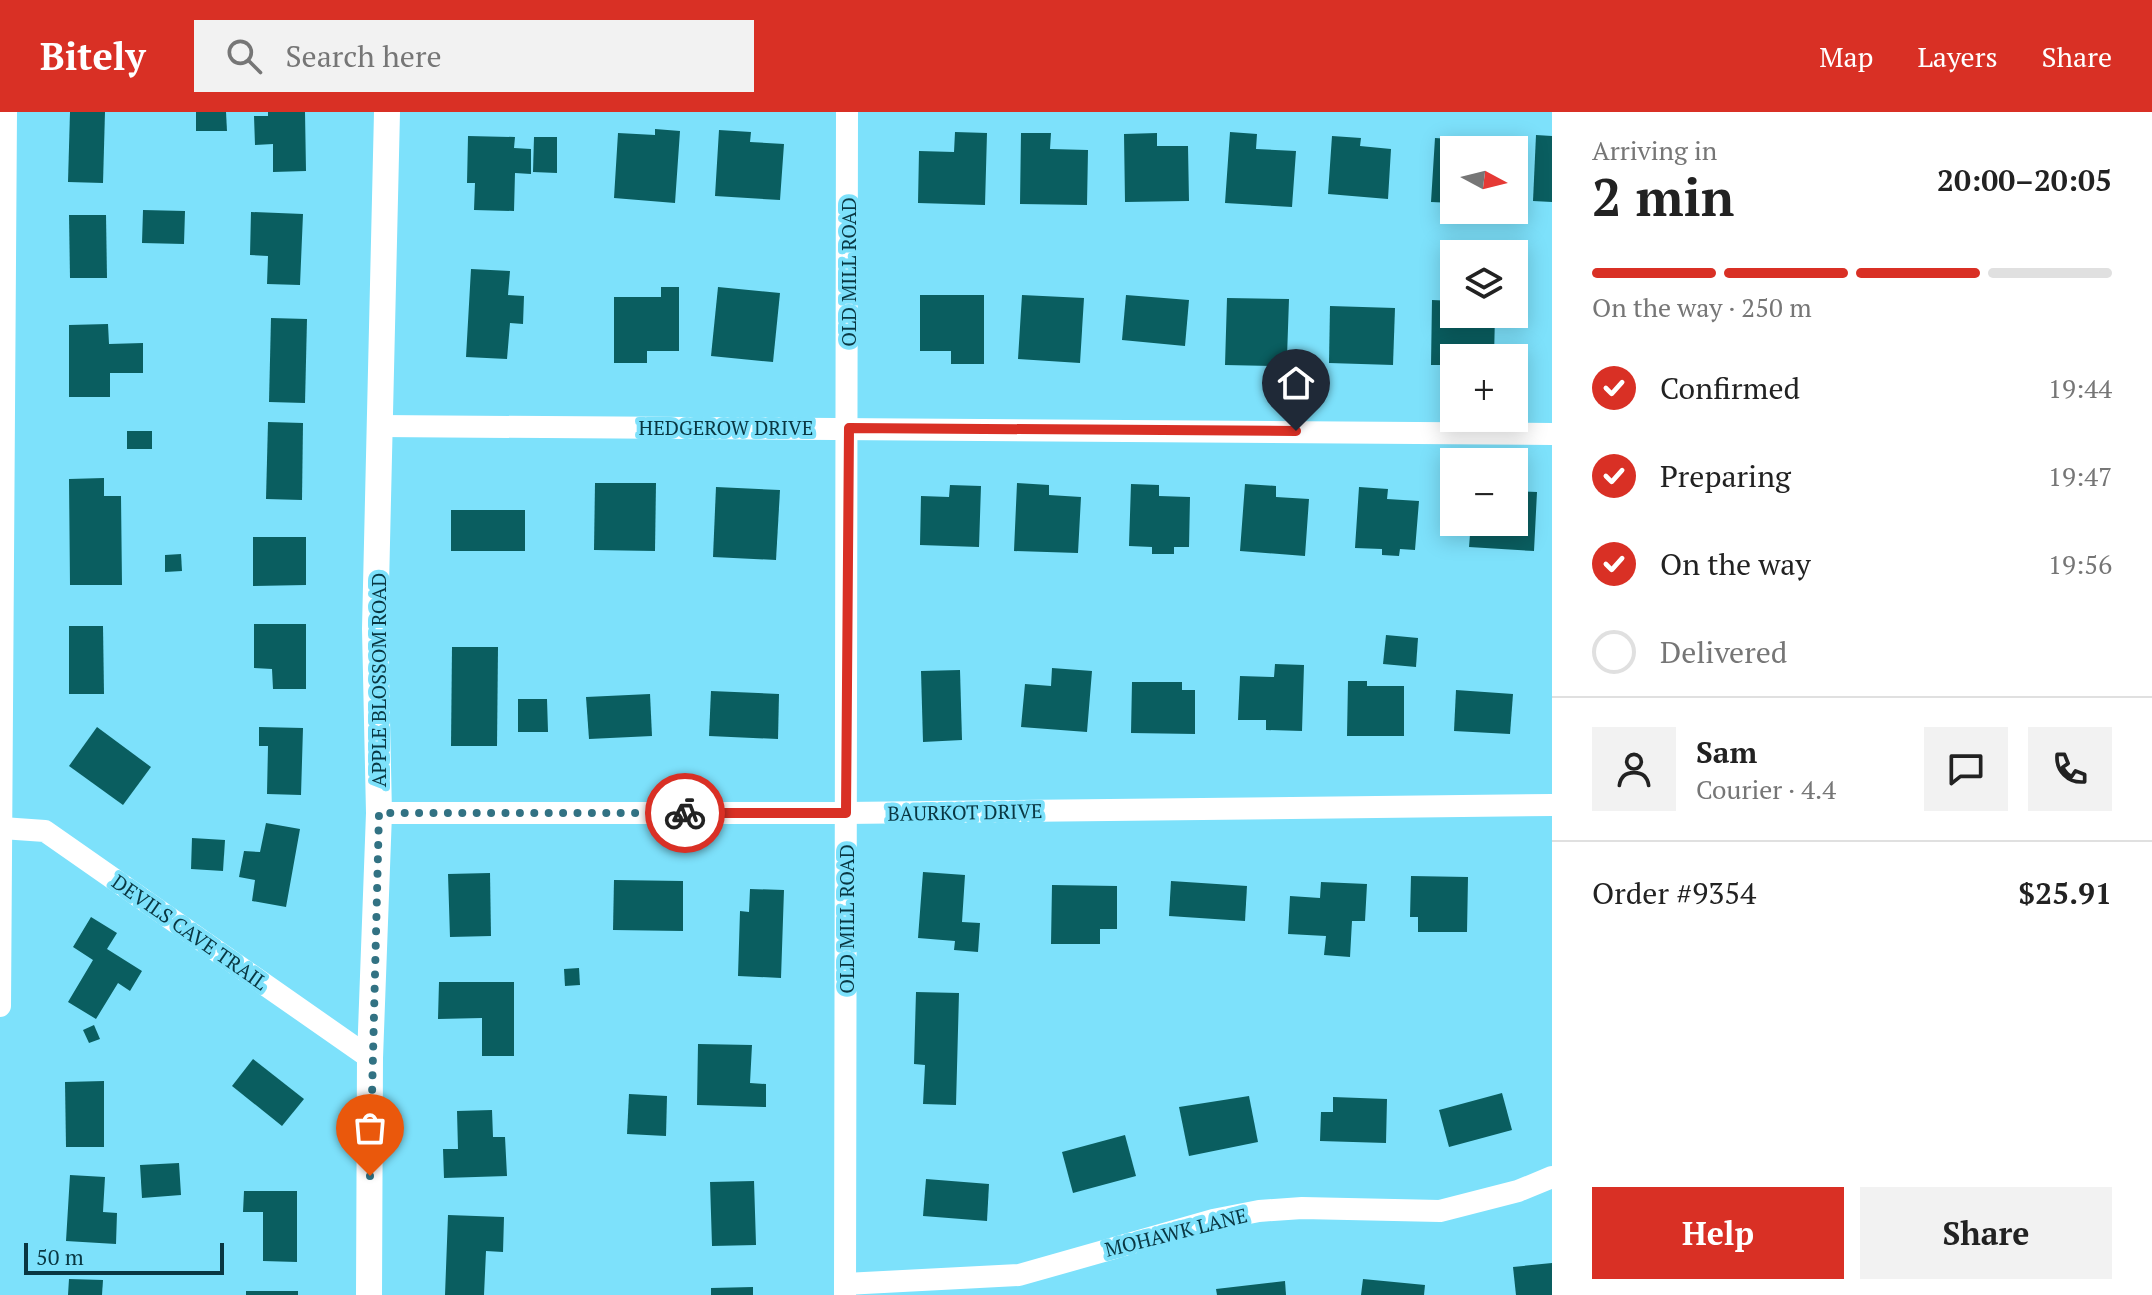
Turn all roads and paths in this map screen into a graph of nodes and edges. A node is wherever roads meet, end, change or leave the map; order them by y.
1 (6, 112) edge
2 (387, 112) edge
3 (847, 112) edge
4 (380, 426) junction
5 (849, 428) junction
6 (1552, 434) edge
7 (1552, 805) edge
8 (379, 813) junction
9 (846, 813) junction
10 (2, 828) edge
11 (0, 1006) edge
12 (370, 1058) junction
13 (1552, 1177) edge
14 (845, 1289) edge
15 (369, 1295) edge

1 - 10 street
2 - 4 street, APPLE BLOSSOM ROAD
3 - 5 street, OLD MILL ROAD
4 - 5 street, HEDGEROW DRIVE
4 - 8 street, APPLE BLOSSOM ROAD
5 - 6 street, HEDGEROW DRIVE
5 - 9 street, OLD MILL ROAD
7 - 9 street, BAURKOT DRIVE
8 - 9 street, BAURKOT DRIVE
8 - 12 street, APPLE BLOSSOM ROAD
9 - 14 street, OLD MILL ROAD
10 - 11 street
10 - 12 street, DEVILS CAVE TRAIL
12 - 15 street, APPLE BLOSSOM ROAD
13 - 14 street, MOHAWK LANE

